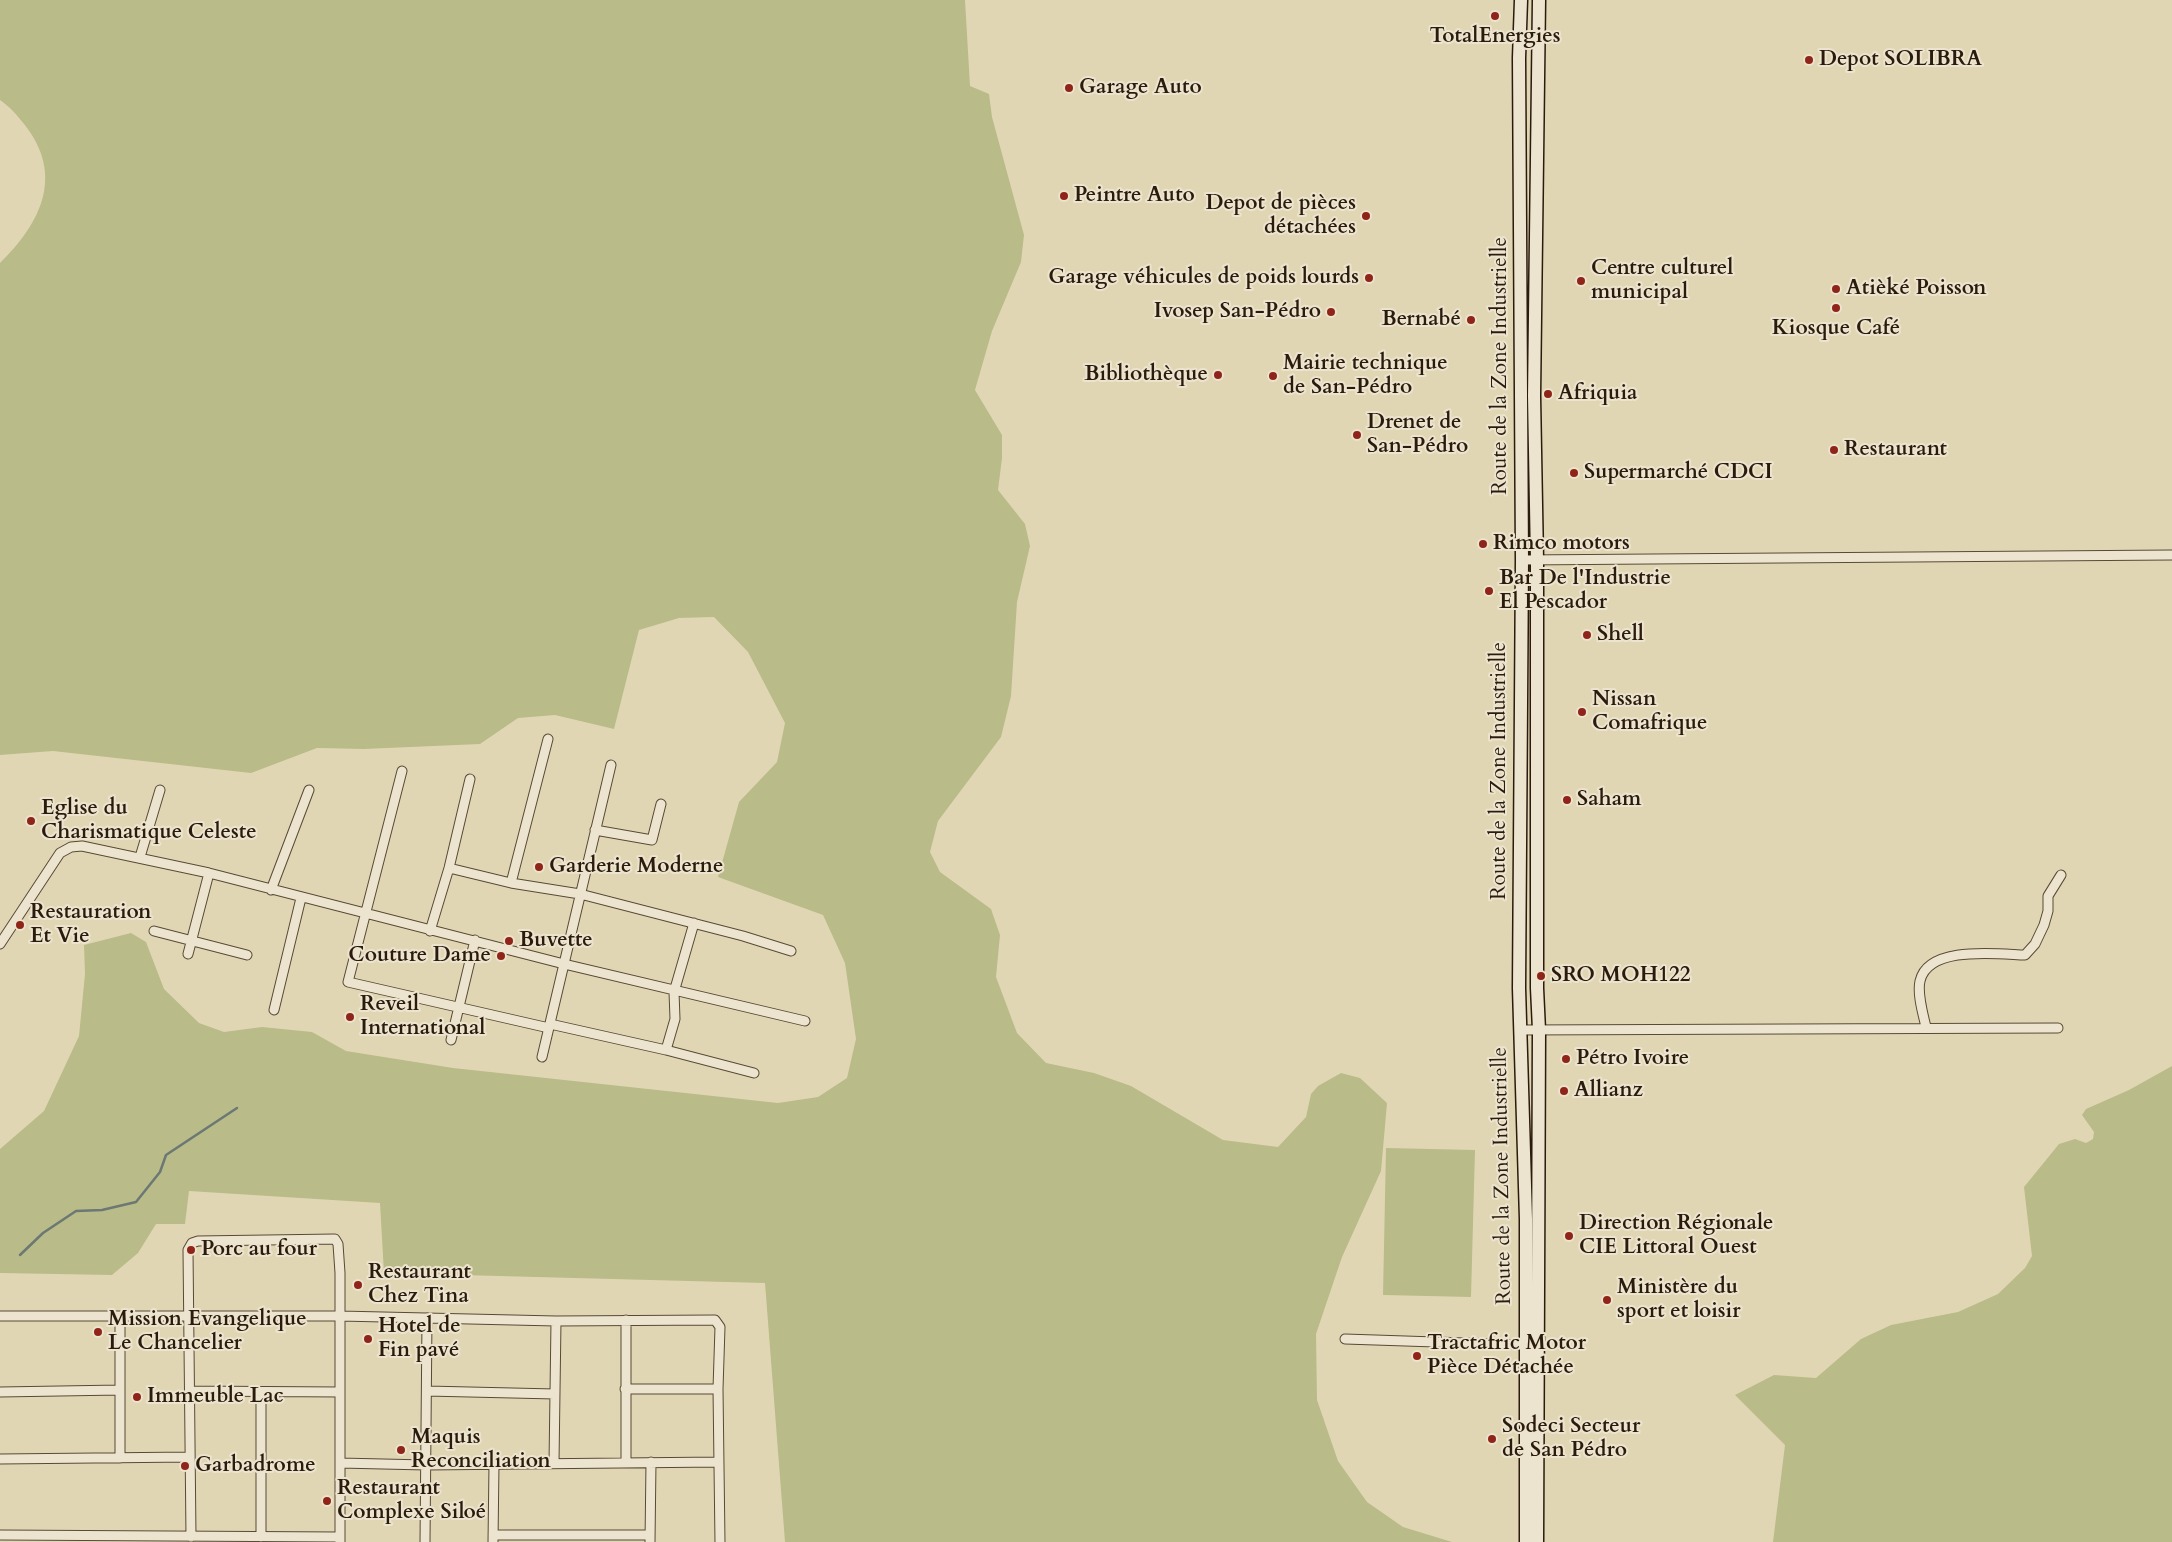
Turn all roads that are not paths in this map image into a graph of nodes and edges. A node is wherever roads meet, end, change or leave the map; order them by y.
1 (1521, 0) edge
2 (1539, 0) edge
3 (2172, 555) edge
4 (1522, 560) junction
5 (1537, 560) junction
6 (548, 739) dead end
7 (611, 765) dead end
8 (402, 771) dead end
9 (470, 779) dead end
10 (160, 790) dead end
11 (309, 790) dead end
12 (661, 804) dead end
13 (596, 830) junction
14 (140, 857) junction
15 (448, 868) junction
16 (209, 873) junction
17 (2061, 875) dead end
18 (511, 883) junction
19 (271, 890) junction
20 (580, 894) junction
21 (301, 898) junction
22 (366, 914) junction
23 (694, 923) junction
24 (154, 931) dead end
25 (430, 931) junction
26 (475, 940) junction
27 (1, 941) edge
28 (192, 941) junction
29 (791, 951) dead end
30 (188, 954) dead end
31 (247, 955) dead end
32 (564, 964) junction
33 (674, 992) junction
34 (460, 1008) junction
35 (274, 1010) dead end
36 (805, 1021) dead end
37 (549, 1026) junction
38 (1926, 1027) junction
39 (2058, 1028) dead end
40 (1520, 1030) junction
41 (1539, 1030) junction
42 (451, 1040) dead end
43 (666, 1050) junction
44 (542, 1057) dead end
45 (754, 1073) dead end
46 (0, 1316) edge
47 (120, 1316) junction
48 (190, 1316) junction
49 (340, 1316) junction
50 (427, 1318) junction
51 (626, 1320) junction
52 (556, 1321) junction
53 (1344, 1339) dead end
54 (1526, 1345) junction
55 (625, 1388) junction
56 (718, 1389) junction
57 (120, 1390) junction
58 (190, 1391) junction
59 (0, 1392) edge
60 (261, 1392) junction
61 (340, 1392) junction
62 (427, 1392) junction
63 (555, 1394) junction
64 (190, 1457) junction
65 (120, 1458) junction
66 (0, 1459) edge
67 (340, 1462) junction
68 (626, 1462) junction
69 (651, 1462) junction
70 (719, 1462) junction
71 (554, 1463) junction
72 (494, 1464) junction
73 (426, 1465) junction
74 (0, 1535) edge
75 (191, 1537) junction
76 (261, 1537) junction
77 (493, 1538) edge
78 (650, 1538) edge
79 (52, 1539) edge
80 (124, 1539) edge
81 (339, 1540) edge
82 (425, 1542) edge
83 (720, 1542) edge
84 (1526, 1542) edge
85 (1537, 1542) edge

1 - 4 main road, Route de la Zone Industrielle
2 - 5 main road, Route de la Zone Industrielle
3 - 5 street
4 - 5 street
4 - 40 main road, Route de la Zone Industrielle
5 - 41 main road, Route de la Zone Industrielle
6 - 18 street
7 - 13 street
8 - 22 street
9 - 15 street
10 - 14 street
11 - 19 street
12 - 13 street
13 - 20 street
14 - 16 street
14 - 27 street
15 - 18 street
15 - 25 street
16 - 19 street
16 - 28 street
17 - 38 street
18 - 20 street
19 - 21 street
20 - 23 street
20 - 32 street
21 - 22 street
21 - 35 street
22 - 25 street
22 - 34 street
23 - 29 street
23 - 33 street
24 - 28 street
25 - 26 street
26 - 32 street
26 - 34 street
28 - 30 street
28 - 31 street
32 - 33 street
32 - 37 street
33 - 36 street
33 - 43 street
34 - 37 street
34 - 42 street
37 - 43 street
37 - 44 street
38 - 39 street
38 - 41 street
40 - 41 street
40 - 54 main road, Route de la Zone Industrielle
41 - 85 main road, Route de la Zone Industrielle
43 - 45 street
46 - 47 street
47 - 48 street
47 - 57 street
48 - 49 street
48 - 49 street
48 - 58 street
49 - 50 street
49 - 61 street
50 - 52 street
50 - 62 street
51 - 52 street
51 - 55 street
51 - 56 street
52 - 63 street
53 - 54 street
54 - 84 main road, Route de la Zone Industrielle
55 - 56 street
55 - 68 street
56 - 70 street
57 - 59 street
57 - 65 street
58 - 60 street
58 - 64 street
60 - 61 street
60 - 76 street
61 - 67 street
62 - 63 street
62 - 73 street
63 - 71 street
64 - 65 street
64 - 75 street
65 - 66 street
67 - 73 street
67 - 81 street
68 - 69 street
68 - 71 street
69 - 70 street
69 - 78 street
70 - 83 street
71 - 72 street
72 - 73 street
72 - 77 street
73 - 82 street
74 - 79 street
75 - 76 street
75 - 80 street
76 - 81 street
77 - 78 street
79 - 80 street

